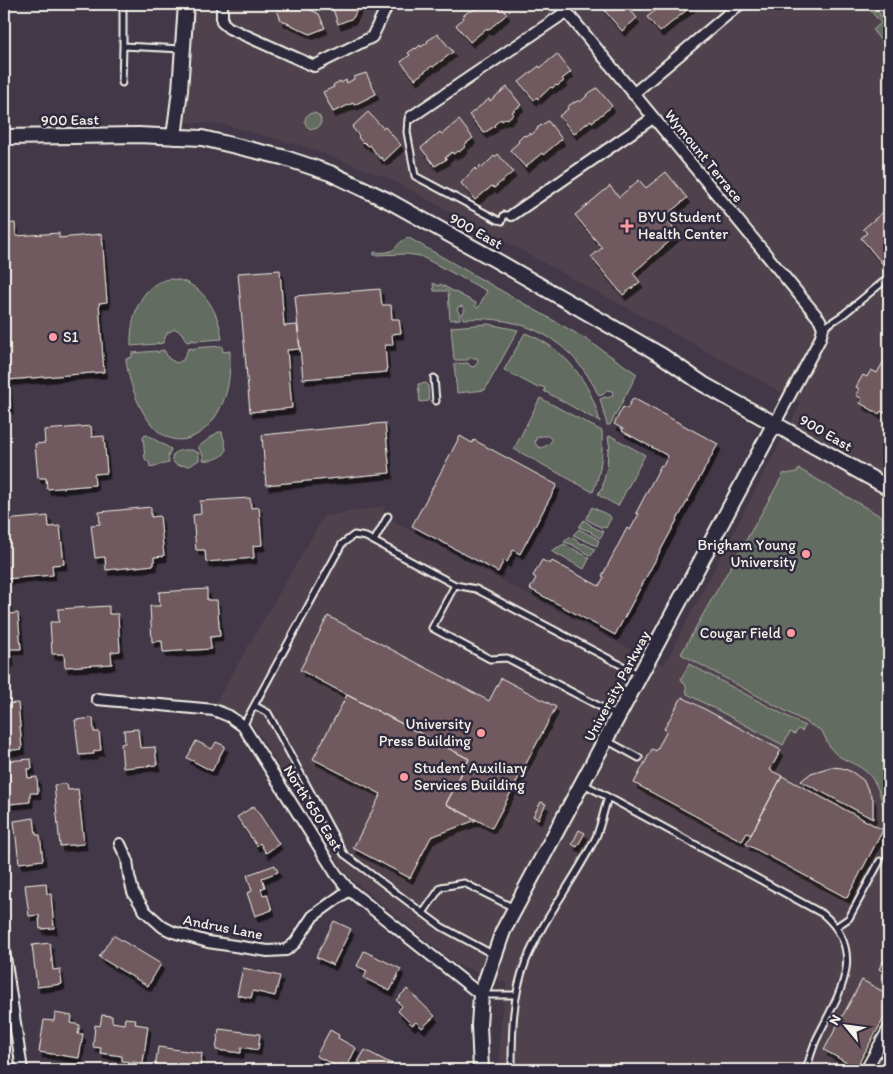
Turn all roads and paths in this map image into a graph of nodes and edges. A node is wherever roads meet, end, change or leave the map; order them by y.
1 (123, 4) edge
2 (186, 4) edge
3 (222, 4) edge
4 (388, 4) edge
5 (560, 4) edge
6 (740, 4) edge
7 (566, 12) junction
8 (123, 46) junction
9 (182, 49) junction
10 (122, 83) dead end
11 (633, 94) junction
12 (411, 117) joint
13 (653, 118) junction
14 (4, 137) edge
15 (174, 138) junction
16 (512, 214) joint
17 (889, 277) edge
18 (823, 328) junction
19 (434, 378) dead end
20 (436, 401) dead end
21 (775, 423) junction
22 (889, 488) edge
23 (388, 516) dead end
24 (374, 541) junction
25 (455, 585) junction
26 (640, 676) junction
27 (97, 699) dead end
28 (255, 706) junction
29 (618, 716) junction
30 (244, 726) junction
31 (606, 740) junction
32 (639, 758) dead end
33 (582, 784) junction
34 (608, 797) junction
35 (120, 844) dead end
36 (880, 861) dead end
37 (349, 890) junction
38 (515, 909) junction
39 (423, 914) junction
40 (836, 927) junction
41 (4, 950) edge
42 (494, 955) junction
43 (481, 995) junction
44 (516, 995) junction
45 (889, 1028) edge
46 (22, 1070) edge
47 (481, 1070) edge
48 (512, 1070) edge
49 (806, 1070) edge
50 (866, 1070) edge

1 - 8 lane
2 - 9 main road
3 - 4 street
5 - 7 street, Wymount Terrace
6 - 11 street
7 - 11 street, Wymount Terrace
7 - 12 street
8 - 9 lane
8 - 10 lane
9 - 15 main road
11 - 13 street, Wymount Terrace
12 - 16 lane
13 - 16 street
13 - 18 street, Wymount Terrace
14 - 15 main road, 900 East
15 - 21 main road, 900 East
17 - 18 lane
18 - 21 street, University Parkway
19 - 20 lane
21 - 22 main road, 900 East
21 - 26 main road, University Parkway
23 - 24 lane
24 - 25 lane
24 - 28 lane
25 - 26 lane
25 - 29 lane
26 - 29 main road, University Parkway
27 - 30 street, North 650 East
28 - 30 lane
28 - 39 lane
29 - 31 main road, University Parkway
30 - 37 street, North 650 East
31 - 32 lane
31 - 33 main road, University Parkway
33 - 34 lane
33 - 38 main road, University Parkway
34 - 40 lane
34 - 44 lane
35 - 37 street, Andrus Lane
36 - 40 lane
37 - 43 street, North 650 East
38 - 39 lane
38 - 42 main road, University Parkway
39 - 42 lane
40 - 49 lane
41 - 46 street
42 - 43 main road, University Parkway
43 - 44 lane
43 - 47 main road, University Parkway
44 - 48 lane
45 - 50 street

